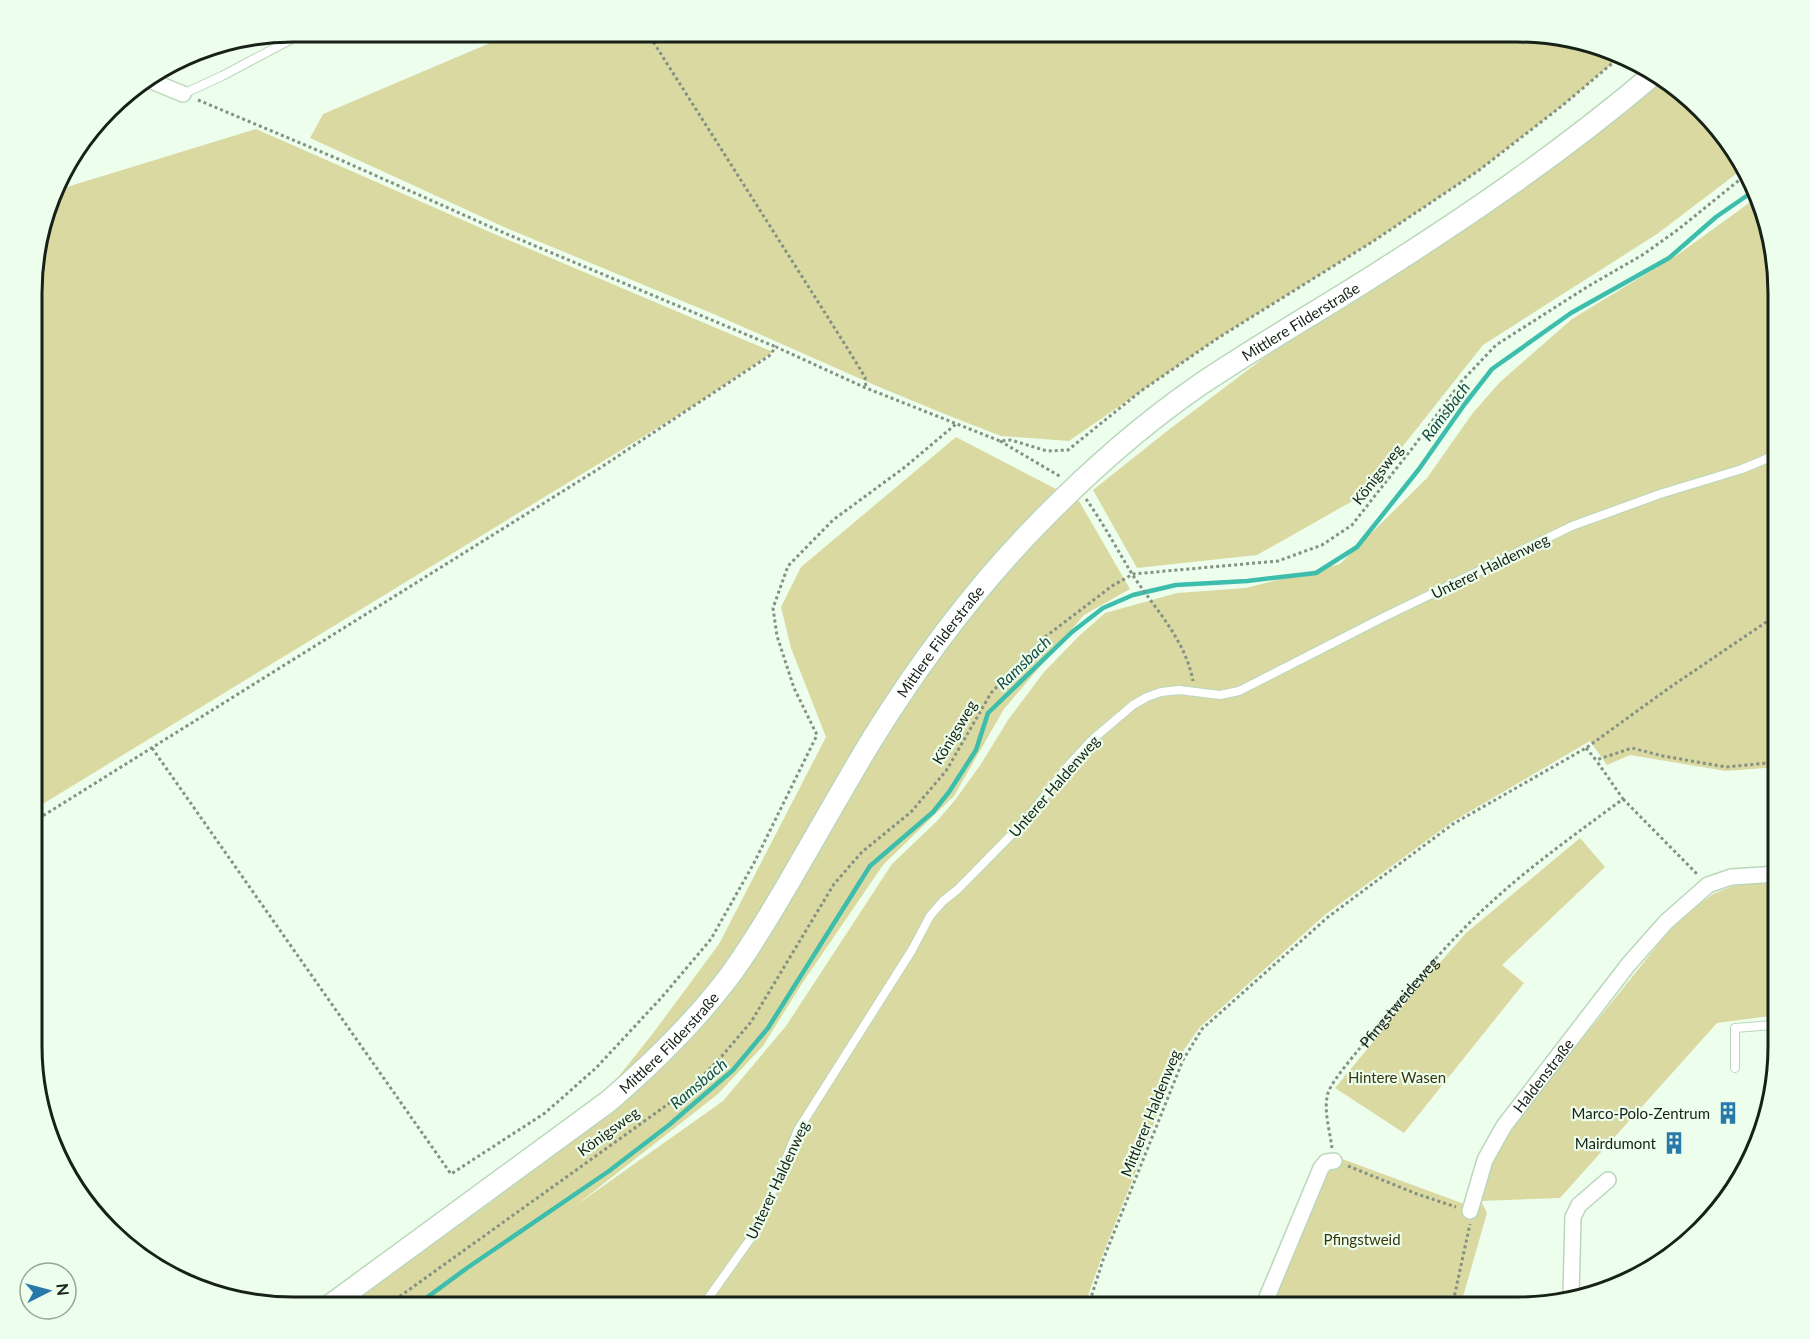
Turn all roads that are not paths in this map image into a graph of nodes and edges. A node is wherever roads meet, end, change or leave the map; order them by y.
1 (285, 43) edge
2 (1648, 79) edge
3 (156, 83) edge
4 (183, 94) joint
5 (1768, 458) edge
6 (1768, 875) edge
7 (1768, 1026) edge
8 (1735, 1068) dead end
9 (1334, 1161) road end
10 (1608, 1180) dead end
11 (1470, 1211) road end
12 (1571, 1291) edge
13 (342, 1297) edge
14 (709, 1297) edge
15 (1267, 1297) edge

1 - 4 lane
2 - 13 main road, Mittlere Filderstraße
3 - 4 street
5 - 14 lane, Unterer Haldenweg
6 - 11 street, Haldenstraße
7 - 8 lane
9 - 15 street
10 - 12 street

